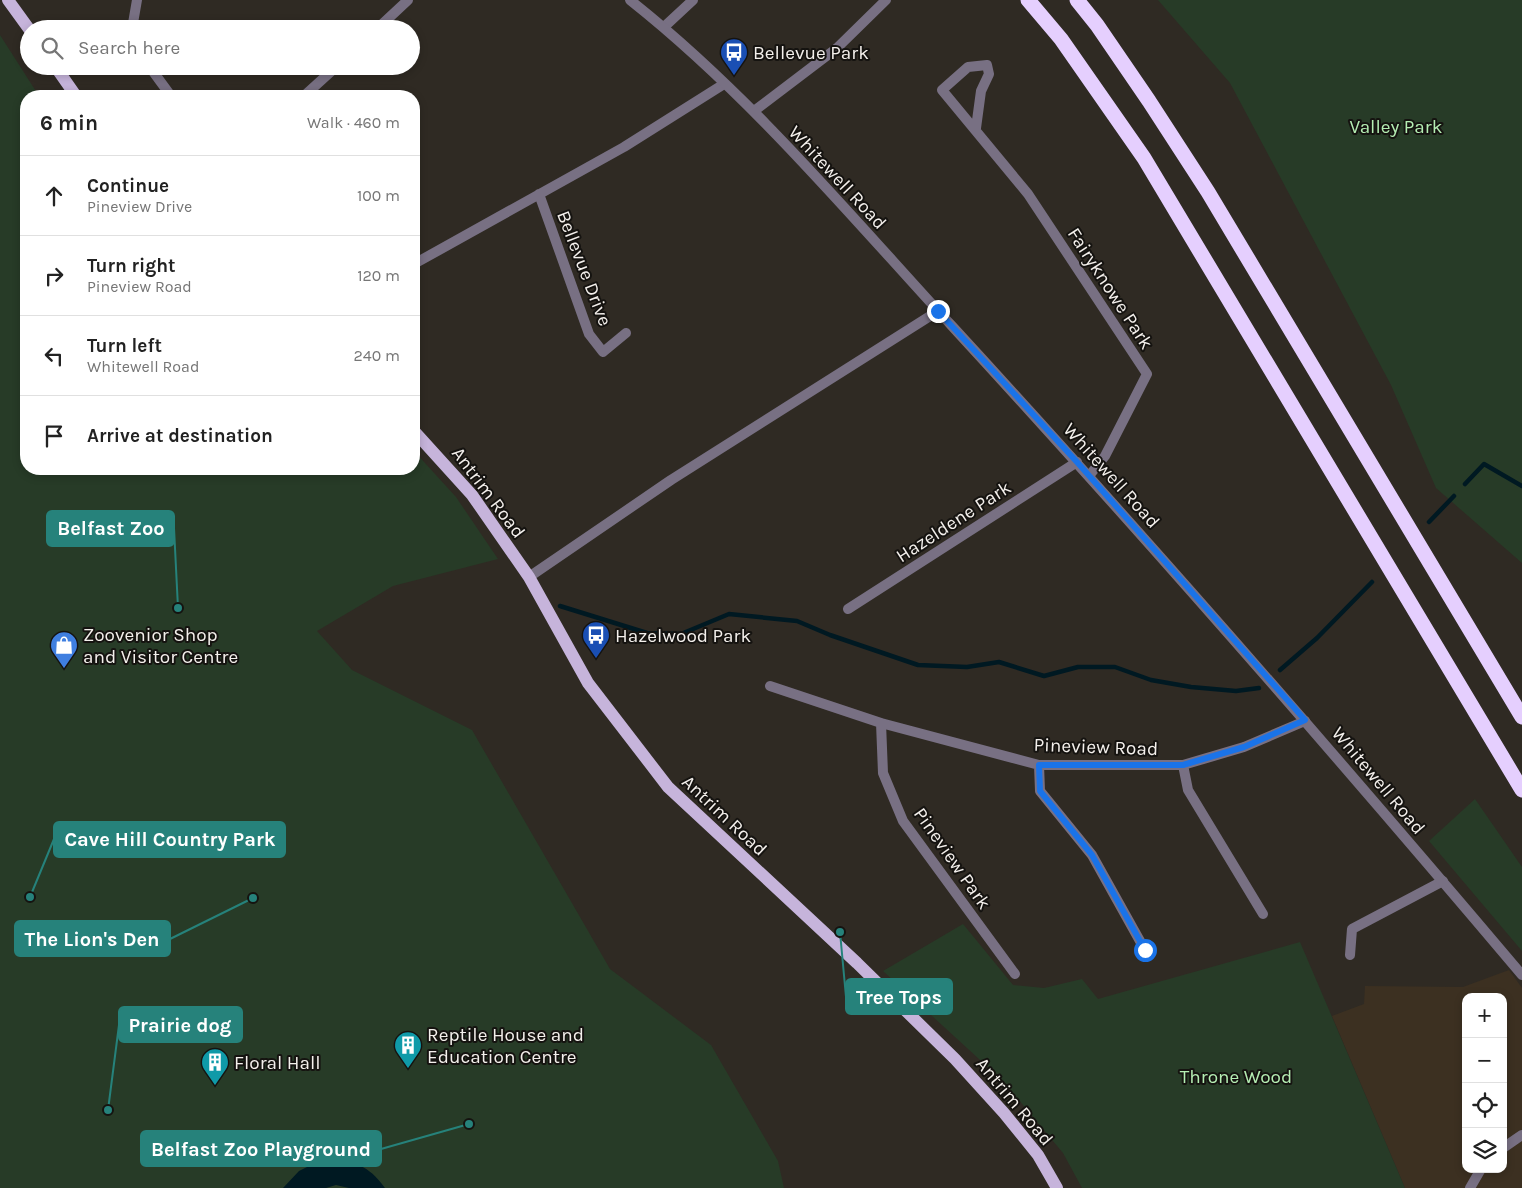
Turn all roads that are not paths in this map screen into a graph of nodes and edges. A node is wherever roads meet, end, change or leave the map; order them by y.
1 (8, 0) edge
2 (137, 0) edge
3 (408, 0) edge
4 (630, 0) edge
5 (693, 0) edge
6 (886, 0) edge
7 (1028, 0) edge
8 (1076, 0) edge
9 (22, 20) edge
10 (134, 20) edge
11 (387, 20) edge
12 (664, 27) junction
13 (61, 75) edge
14 (156, 75) edge
15 (327, 75) edge
16 (724, 84) junction
17 (72, 90) edge
18 (167, 90) edge
19 (311, 90) edge
20 (754, 111) junction
21 (976, 128) junction
22 (539, 194) junction
23 (420, 261) edge
24 (938, 311) junction
25 (626, 333) dead end
26 (420, 438) edge
27 (1077, 462) junction
28 (1089, 476) junction
29 (529, 577) junction
30 (848, 609) dead end
31 (770, 686) dead end
32 (1522, 717) edge
33 (1305, 720) junction
34 (881, 723) junction
35 (1039, 765) junction
36 (1183, 765) junction
37 (1522, 790) edge
38 (1443, 881) junction
39 (1263, 914) dead end
40 (1145, 950) dead end
41 (1350, 955) dead end
42 (1015, 974) dead end
43 (1522, 975) edge
44 (1522, 1135) edge
45 (1507, 1145) edge
46 (1479, 1173) edge
47 (1057, 1188) edge
48 (1470, 1188) edge

1 - 9 main road
2 - 10 street
3 - 11 street
4 - 12 street, Whitewell Road
5 - 12 street
6 - 20 street
7 - 37 highway
8 - 32 highway
12 - 16 street, Whitewell Road
13 - 17 main road
14 - 18 street
15 - 19 street
16 - 20 street, Whitewell Road
16 - 22 street
20 - 24 street, Whitewell Road
21 - 21 street, Fairyknowe Park
21 - 28 street, Fairyknowe Park
22 - 23 street
22 - 25 street, Bellevue Drive
24 - 27 street, Whitewell Road
24 - 29 street
26 - 29 main road, Antrim Road
27 - 28 street, Whitewell Road
27 - 30 street, Hazeldene Park
28 - 33 street, Whitewell Road
29 - 47 main road, Antrim Road
31 - 34 street, Pineview Road
33 - 36 street, Pineview Road
33 - 38 street, Whitewell Road
34 - 35 street, Pineview Road
34 - 42 street, Pineview Park
35 - 36 street, Pineview Road
35 - 40 street
36 - 39 street
38 - 41 street
38 - 43 street, Whitewell Road
44 - 45 street
46 - 48 street

